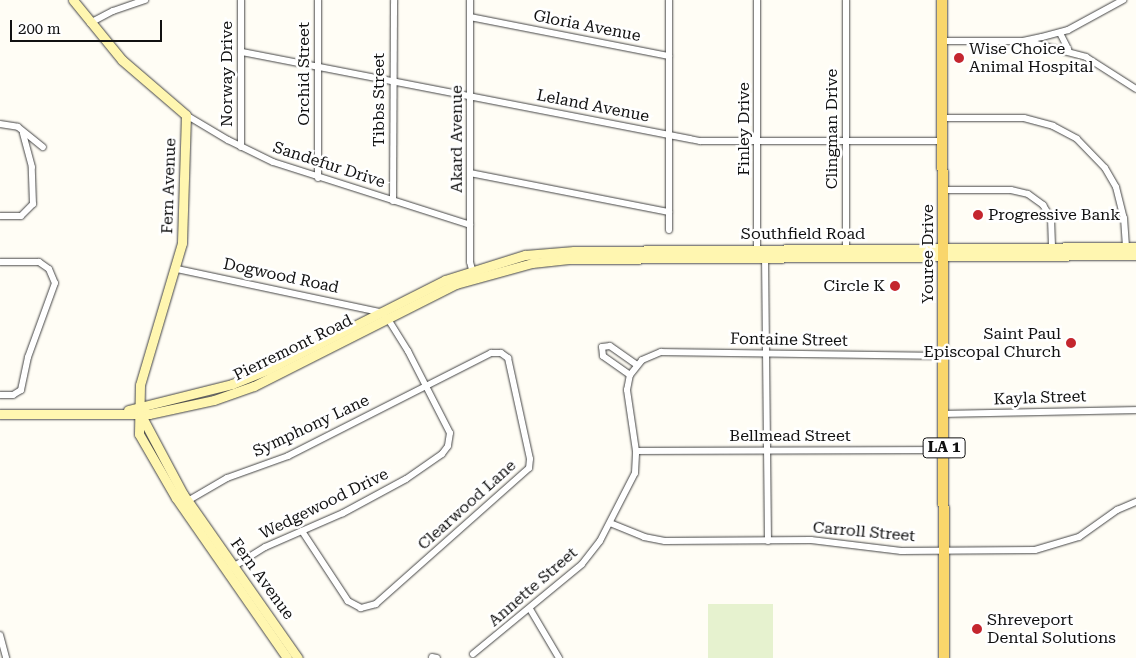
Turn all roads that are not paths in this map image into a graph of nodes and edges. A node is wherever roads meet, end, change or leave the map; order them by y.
1 (73, 0) edge
2 (145, 0) edge
3 (241, 0) edge
4 (318, 0) edge
5 (394, 0) edge
6 (470, 0) edge
7 (668, 0) edge
8 (757, 0) edge
9 (846, 0) edge
10 (942, 0) edge
11 (1123, 0) edge
12 (470, 17) junction
13 (90, 23) junction
14 (1060, 32) junction
15 (942, 41) junction
16 (1023, 41) junction
17 (1071, 51) junction
18 (242, 52) junction
19 (669, 56) junction
20 (318, 67) junction
21 (393, 82) junction
22 (1136, 89) edge
23 (470, 97) junction
24 (186, 115) junction
25 (943, 118) junction
26 (0, 124) edge
27 (23, 133) junction
28 (669, 135) junction
29 (757, 141) junction
30 (846, 141) junction
31 (943, 141) junction
32 (43, 147) dead end
33 (241, 147) junction
34 (470, 173) junction
35 (318, 178) junction
36 (943, 190) junction
37 (393, 201) junction
38 (669, 212) junction
39 (0, 216) edge
40 (470, 225) junction
41 (670, 230) dead end
42 (1136, 247) edge
43 (1126, 251) junction
44 (943, 252) junction
45 (1052, 252) junction
46 (846, 253) junction
47 (761, 254) junction
48 (1136, 255) edge
49 (0, 262) edge
50 (177, 269) junction
51 (473, 273) junction
52 (380, 312) junction
53 (388, 319) junction
54 (358, 329) junction
55 (764, 354) junction
56 (944, 356) junction
57 (637, 365) junction
58 (630, 375) junction
59 (427, 386) junction
60 (0, 395) edge
61 (1136, 410) edge
62 (140, 411) junction
63 (0, 414) edge
64 (944, 414) junction
65 (767, 450) junction
66 (944, 450) junction
67 (636, 451) junction
68 (1136, 502) edge
69 (184, 503) junction
70 (610, 523) junction
71 (302, 531) junction
72 (768, 540) junction
73 (944, 551) junction
74 (231, 570) junction
75 (530, 609) junction
76 (0, 635) edge
77 (473, 654) dead end
78 (6, 658) edge
79 (287, 658) edge
80 (298, 658) edge
81 (559, 658) edge
82 (944, 658) edge

1 - 13 main road, Fern Avenue
2 - 13 street
3 - 18 street, Norway Drive
4 - 20 street, Orchid Street
5 - 21 street, Tibbs Street
6 - 12 street, Akard Avenue
7 - 19 street
8 - 29 street, Finley Drive
9 - 30 street, Clingman Drive
10 - 15 main road, Youree Drive / LA 1
11 - 14 street
12 - 19 street, Gloria Avenue
12 - 23 street, Akard Avenue
13 - 24 main road, Fern Avenue
14 - 16 street
14 - 17 street
15 - 16 street
15 - 25 main road, Youree Drive / LA 1
16 - 17 street
17 - 22 street
18 - 20 street, Leland Avenue
18 - 33 street, Norway Drive
19 - 28 street
20 - 21 street, Leland Avenue
20 - 35 street, Orchid Street
21 - 23 street, Leland Avenue
21 - 37 street, Tibbs Street
23 - 28 street, Leland Avenue
23 - 34 street, Akard Avenue
24 - 33 street, Sandefur Drive
24 - 50 main road, Fern Avenue
25 - 31 main road, Youree Drive / LA 1
25 - 43 street
26 - 27 street
27 - 32 street
27 - 39 street
28 - 29 street, Leland Avenue
28 - 38 street
29 - 30 street, Leland Avenue
29 - 47 street, Finley Drive
30 - 31 street, Leland Avenue
30 - 46 street, Clingman Drive
31 - 36 main road, Youree Drive / LA 1
33 - 35 street, Sandefur Drive
34 - 38 street
34 - 40 street, Akard Avenue
35 - 37 street, Sandefur Drive
36 - 44 main road, Youree Drive / LA 1
36 - 45 street
37 - 40 street, Sandefur Drive
38 - 41 street
40 - 51 street, Akard Avenue
42 - 43 main road, Southfield Road
43 - 45 main road, Southfield Road
43 - 48 main road, Southfield Road
44 - 45 main road, Southfield Road
44 - 46 main road, Southfield Road
44 - 56 main road, Youree Drive / LA 1
46 - 47 main road, Southfield Road
47 - 51 main road, Southfield Road
47 - 55 street, Finley Drive
49 - 60 street
50 - 52 street, Dogwood Road
50 - 62 main road, Fern Avenue
51 - 52 main road, Pierremont Road
51 - 53 main road, Pierremont Road
52 - 53 street
52 - 54 main road, Pierremont Road
53 - 54 main road, Pierremont Road
53 - 59 street
54 - 62 main road, Pierremont Road
55 - 56 street, Fontaine Street
55 - 57 street, Fontaine Street
55 - 65 street, Finley Drive
56 - 64 main road, Youree Drive / LA 1
57 - 58 street, Annette Street
57 - 58 street
58 - 67 street, Annette Street
59 - 69 street, Symphony Lane
59 - 71 street, Wedgewood Drive
59 - 71 street, Clearwood Lane
61 - 64 street, Kayla Street
62 - 63 main road, Pierremont Road
62 - 69 main road, Fern Avenue
64 - 66 main road, Youree Drive / LA 1
65 - 66 street, Bellmead Street
65 - 67 street, Bellmead Street
65 - 72 street, Finley Drive
66 - 73 main road, Youree Drive / LA 1
67 - 70 street, Annette Street
68 - 73 street, Carroll Street
69 - 74 main road, Fern Avenue
70 - 72 street, Carroll Street
70 - 75 street, Annette Street
71 - 74 street, Wedgewood Drive
72 - 73 street, Carroll Street
73 - 82 main road, Youree Drive / LA 1
74 - 79 main road, Fern Avenue
74 - 80 main road, Fern Avenue
75 - 77 street, Annette Street
75 - 81 street
76 - 78 street

